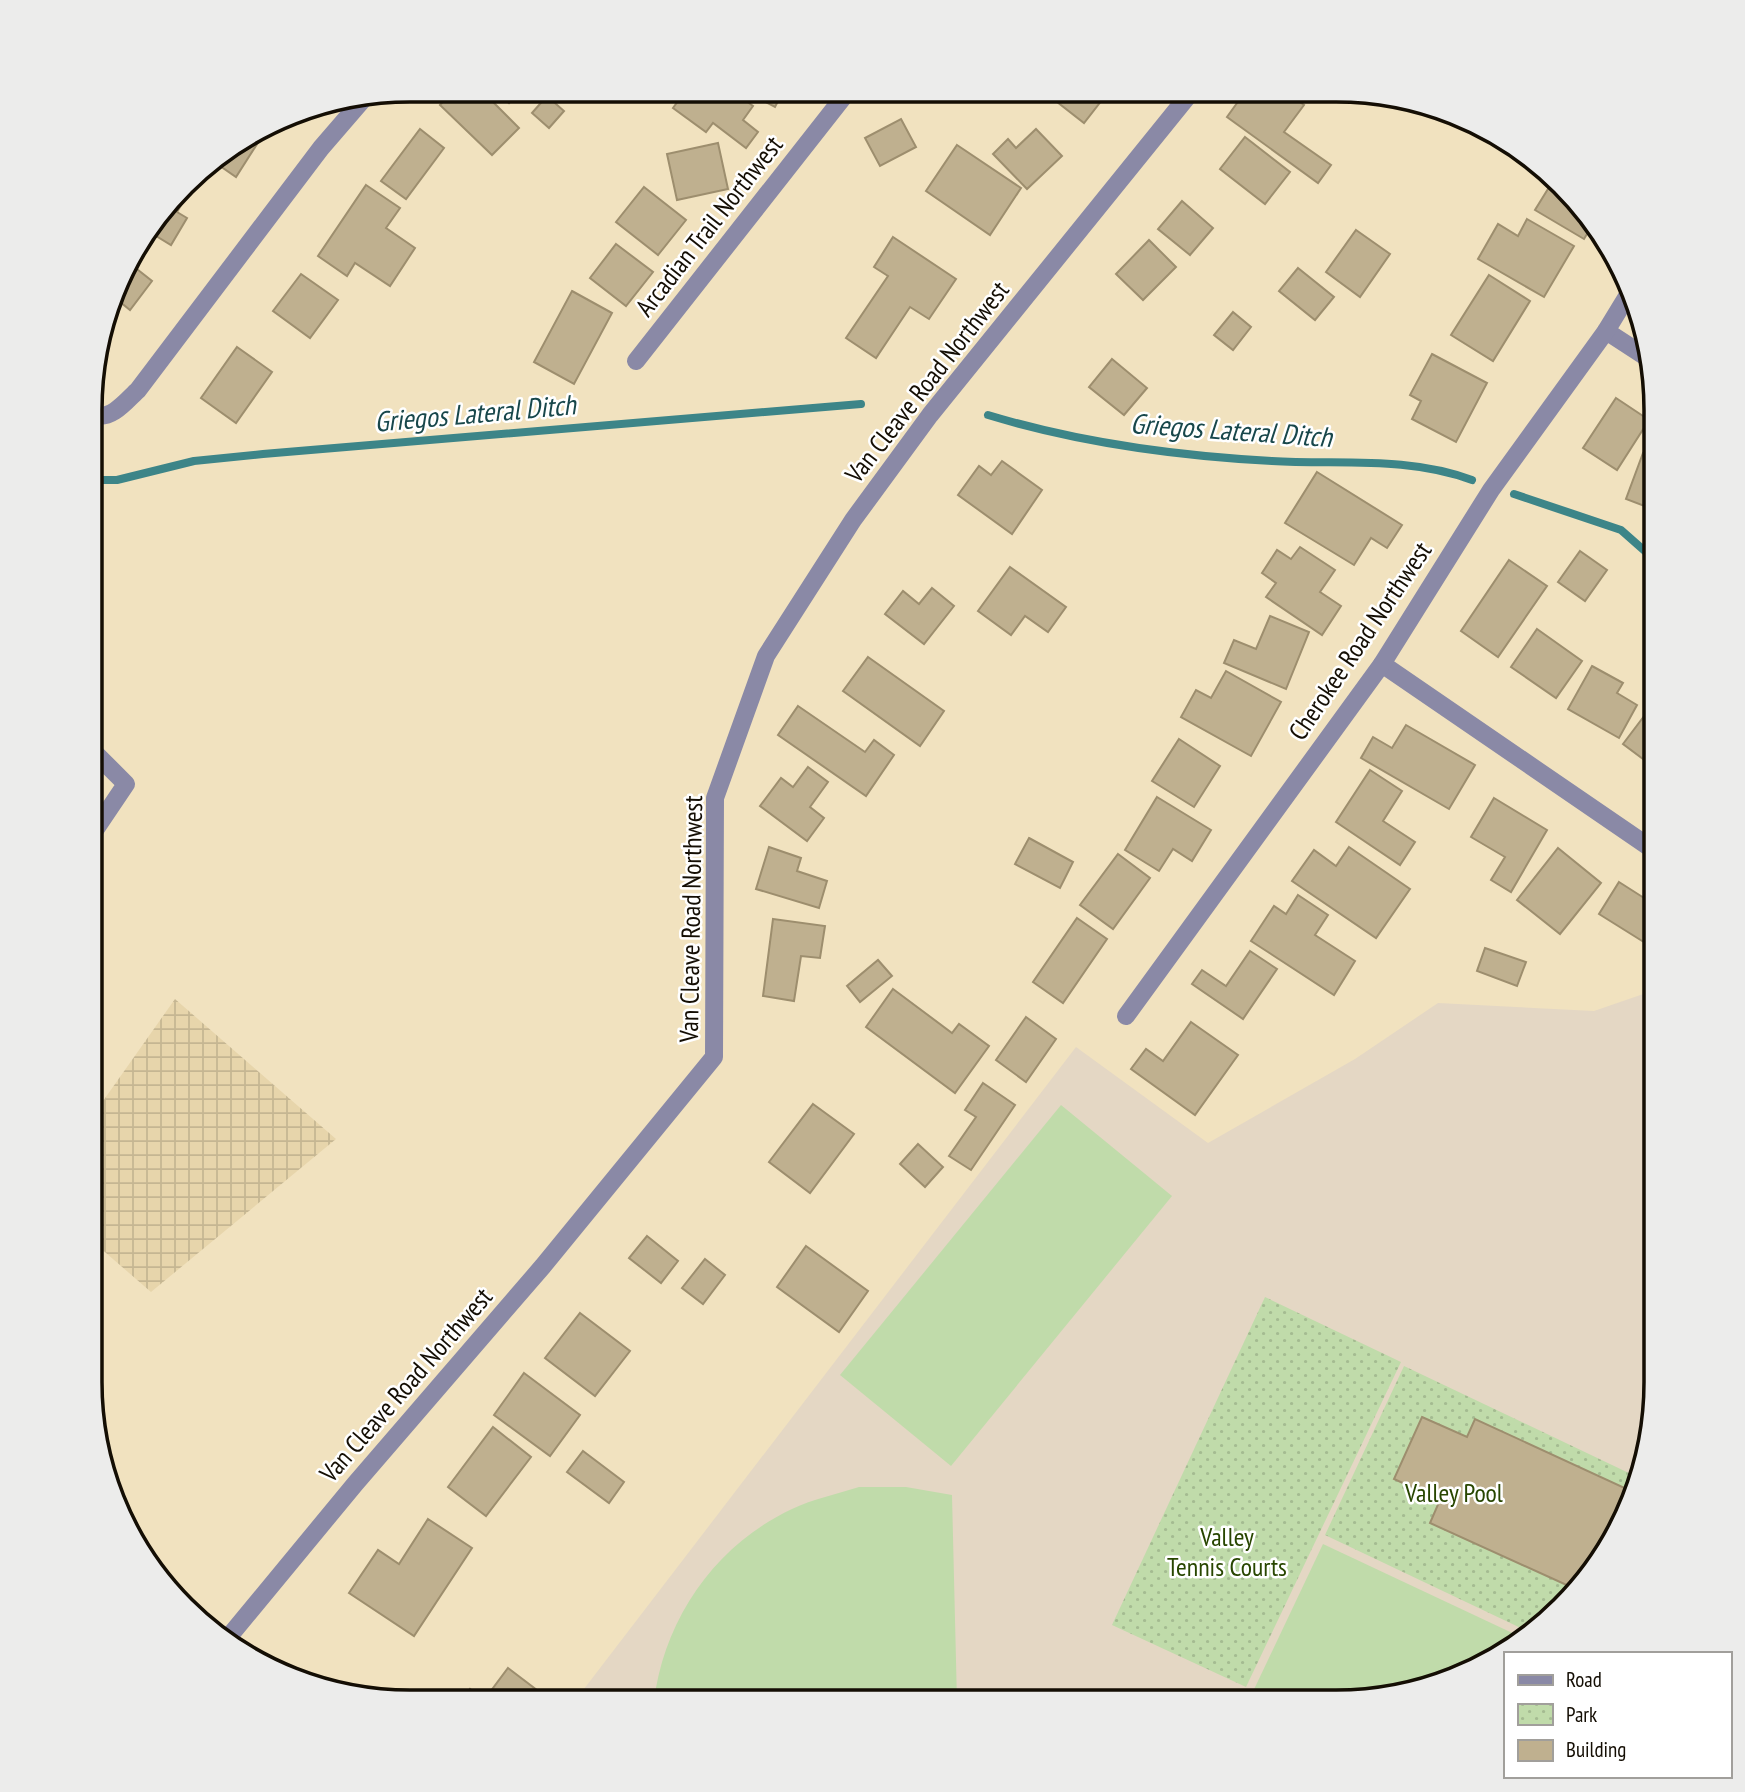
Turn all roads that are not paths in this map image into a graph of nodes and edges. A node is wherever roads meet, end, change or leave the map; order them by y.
1 (840, 102) edge
2 (1183, 102) edge
3 (357, 106) edge
4 (1624, 302) edge
5 (1606, 331) junction
6 (1638, 352) edge
7 (636, 360) dead end
8 (102, 417) edge
9 (1382, 664) junction
10 (102, 760) edge
11 (102, 820) edge
12 (1644, 843) edge
13 (1126, 1016) dead end
14 (231, 1634) edge

1 - 7 street, Arcadian Trail Northwest
2 - 14 street, Van Cleave Road Northwest
3 - 8 street
4 - 5 street, Cherokee Road Northwest
5 - 6 street
5 - 9 street, Cherokee Road Northwest
9 - 12 street
9 - 13 street, Cherokee Road Northwest
10 - 11 street

